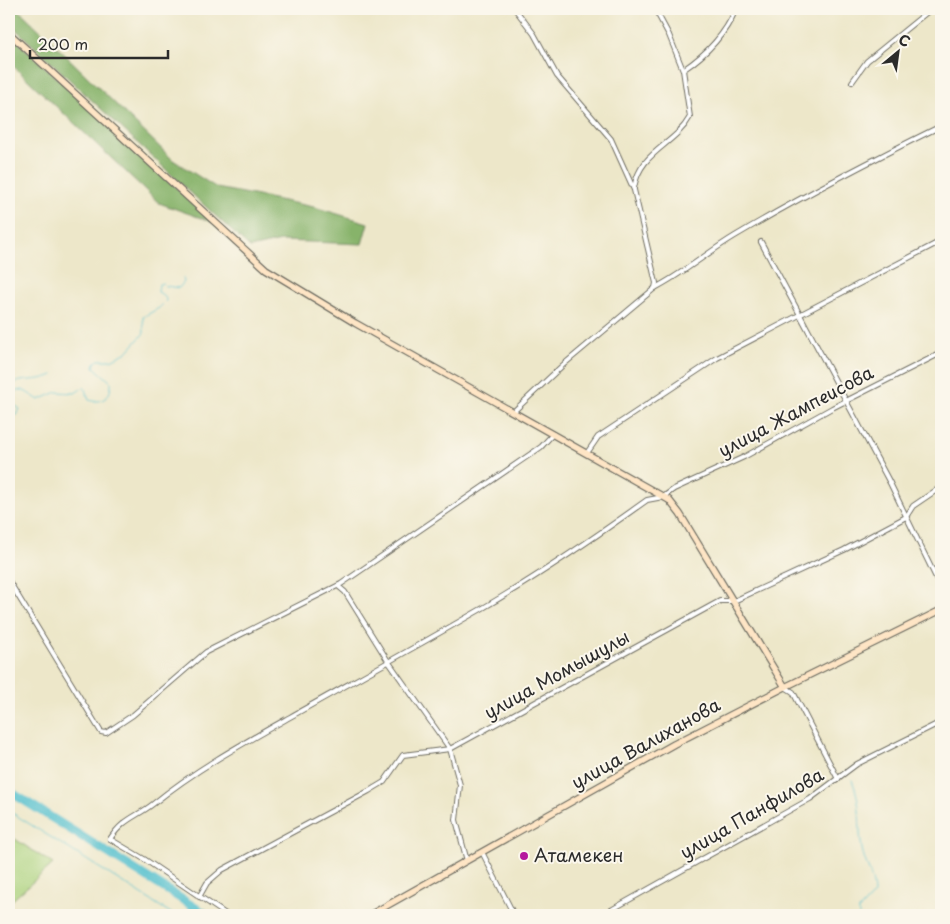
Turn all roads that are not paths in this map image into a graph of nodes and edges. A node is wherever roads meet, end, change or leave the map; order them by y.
1 (514, 9) edge
2 (655, 9) edge
3 (736, 9) edge
4 (930, 9) edge
5 (9, 33) edge
6 (683, 70) junction
7 (852, 82) dead end
8 (941, 126) edge
9 (634, 190) junction
10 (941, 241) edge
11 (761, 242) dead end
12 (655, 288) junction
13 (801, 314) junction
14 (941, 352) edge
15 (846, 401) junction
16 (513, 412) junction
17 (553, 434) junction
18 (588, 453) junction
19 (941, 487) edge
20 (663, 497) junction
21 (906, 517) junction
22 (9, 581) edge
23 (338, 586) junction
24 (941, 588) edge
25 (734, 601) junction
26 (941, 610) edge
27 (388, 661) junction
28 (784, 687) junction
29 (941, 722) edge
30 (450, 749) junction
31 (838, 779) junction
32 (482, 852) junction
33 (467, 861) junction
34 (199, 897) junction
35 (227, 915) edge
36 (370, 915) edge
37 (514, 915) edge
38 (602, 915) edge

1 - 9 street
2 - 6 street
3 - 6 street
4 - 7 street
5 - 16 street
6 - 9 street
8 - 12 street
9 - 12 street
10 - 13 street
11 - 13 street
12 - 16 street
13 - 15 street
13 - 18 street
14 - 15 street, улица Жампеисова
15 - 20 street, улица Жампеисова
15 - 21 street
16 - 17 street
17 - 18 street
17 - 23 street
18 - 20 street
19 - 21 street, улица Момышулы
20 - 25 street
20 - 27 street, улица Жампеисова
21 - 24 street
21 - 25 street, улица Момышулы
22 - 23 street
23 - 27 street
25 - 28 street
25 - 30 street, улица Момышулы
26 - 28 street, улица Валиханова
27 - 30 street
27 - 34 street, улица Жампеисова
28 - 31 street
28 - 32 street, улица Валиханова
29 - 31 street, улица Панфилова
30 - 33 street
30 - 34 street, улица Момышулы
31 - 38 street, улица Панфилова
32 - 33 street, улица Валиханова
32 - 37 street
33 - 36 street, улица Валиханова
34 - 35 street

